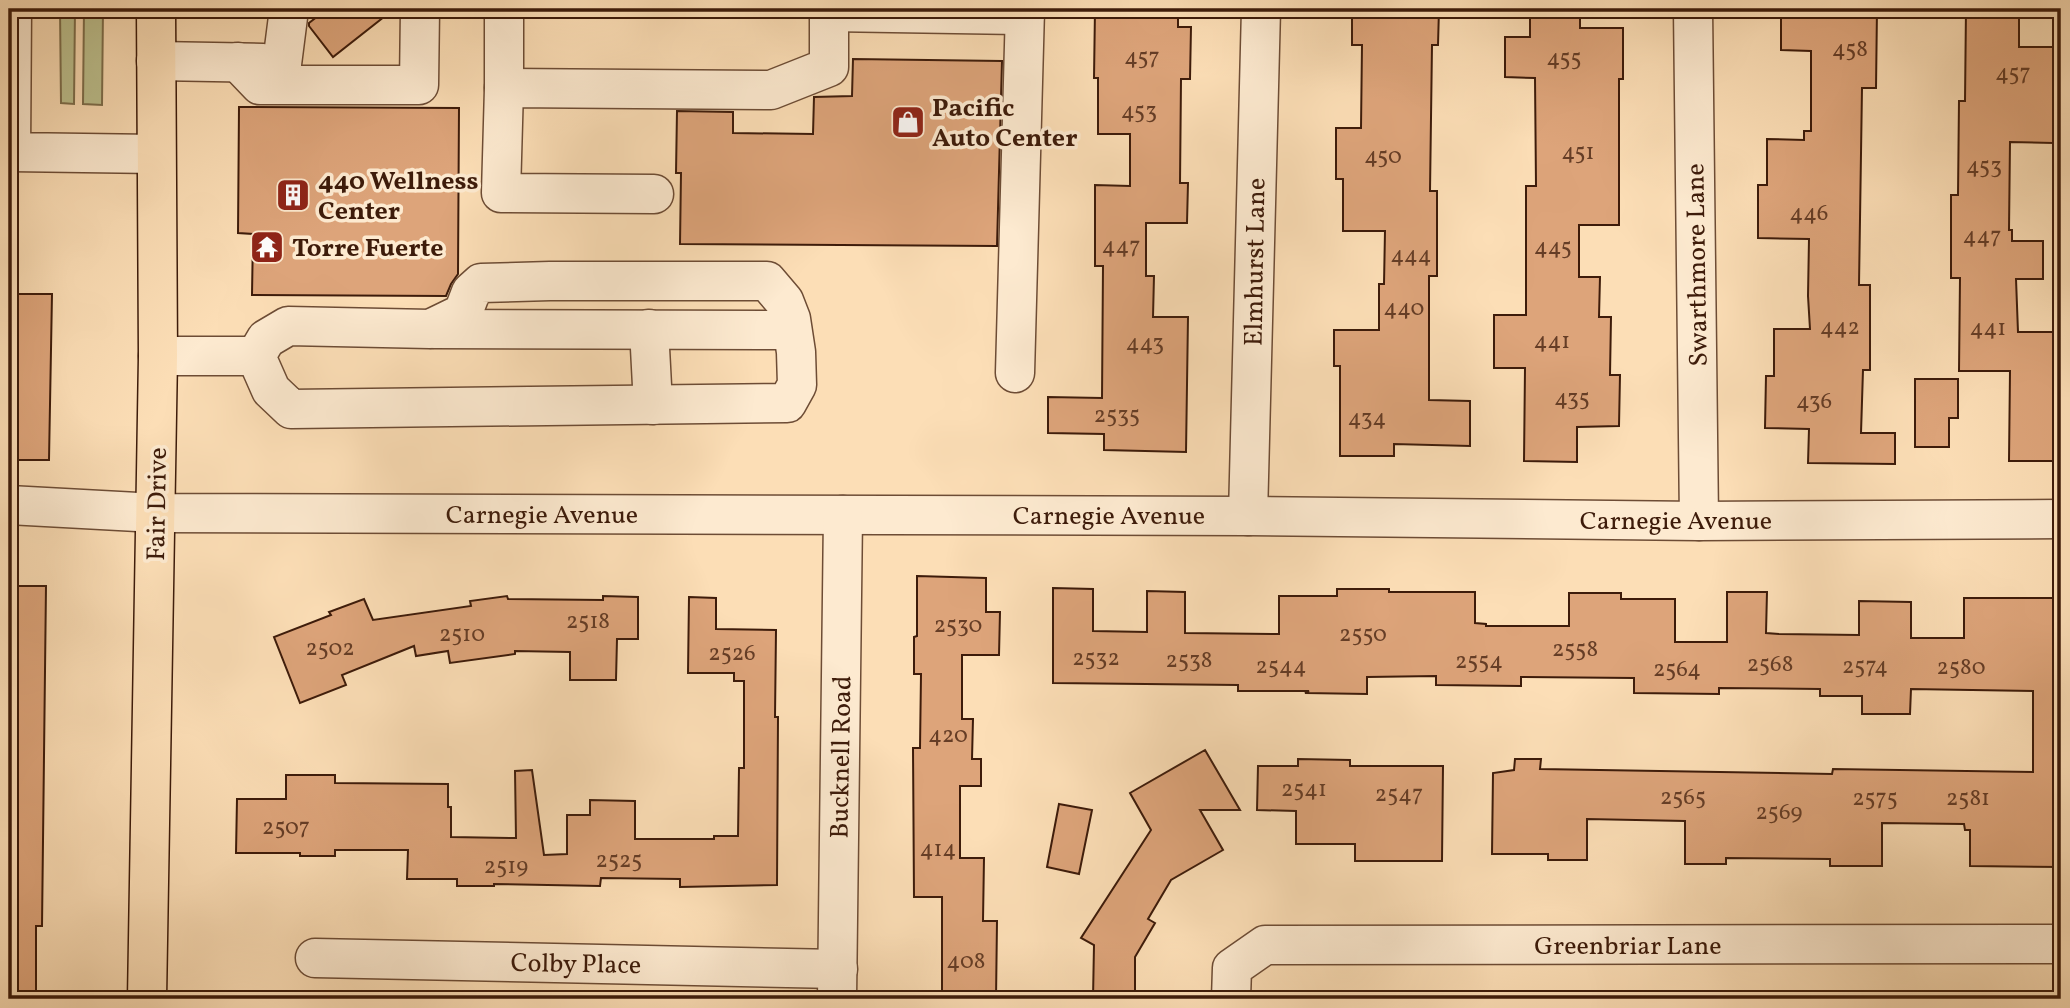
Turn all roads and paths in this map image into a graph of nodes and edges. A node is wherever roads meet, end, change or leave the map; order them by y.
1 (12, 9) edge
2 (156, 9) edge
3 (289, 9) edge
4 (420, 9) edge
5 (504, 9) edge
6 (1261, 9) edge
7 (1693, 9) edge
8 (829, 10) edge
9 (1025, 12) edge
10 (156, 61) junction
11 (238, 62) junction
12 (419, 63) junction
13 (282, 64) junction
14 (504, 88) junction
15 (156, 154) junction
16 (654, 194) dead end
17 (430, 329) junction
18 (649, 330) junction
19 (792, 330) junction
20 (158, 356) junction
21 (256, 356) junction
22 (1014, 373) dead end
23 (653, 405) junction
24 (9, 505) edge
25 (156, 513) junction
26 (844, 515) junction
27 (1248, 516) junction
28 (2061, 519) edge
29 (1699, 521) junction
30 (2061, 944) edge
31 (315, 958) dead end
32 (838, 984) edge
33 (147, 999) edge
34 (1231, 999) edge

1 - 15 street
2 - 10 main road, Fair Drive
3 - 13 street
4 - 12 street
5 - 14 street
6 - 27 street, Elmhurst Lane
7 - 29 street, Swarthmore Lane
8 - 9 street
8 - 14 street
9 - 22 street
10 - 11 street
10 - 15 main road, Fair Drive
11 - 12 street
11 - 13 street
12 - 13 street
14 - 16 street
15 - 20 main road, Fair Drive
17 - 18 street
17 - 19 street
17 - 21 street
18 - 19 street
18 - 23 street
19 - 23 street
20 - 21 street
20 - 25 main road, Fair Drive
21 - 23 street
24 - 25 street, Carnegie Avenue
25 - 26 street, Carnegie Avenue
25 - 33 main road, Fair Drive
26 - 27 street, Carnegie Avenue
26 - 32 street, Bucknell Road
27 - 29 street, Carnegie Avenue
28 - 29 street, Carnegie Avenue
30 - 34 street, Greenbriar Lane
31 - 32 street, Colby Place

